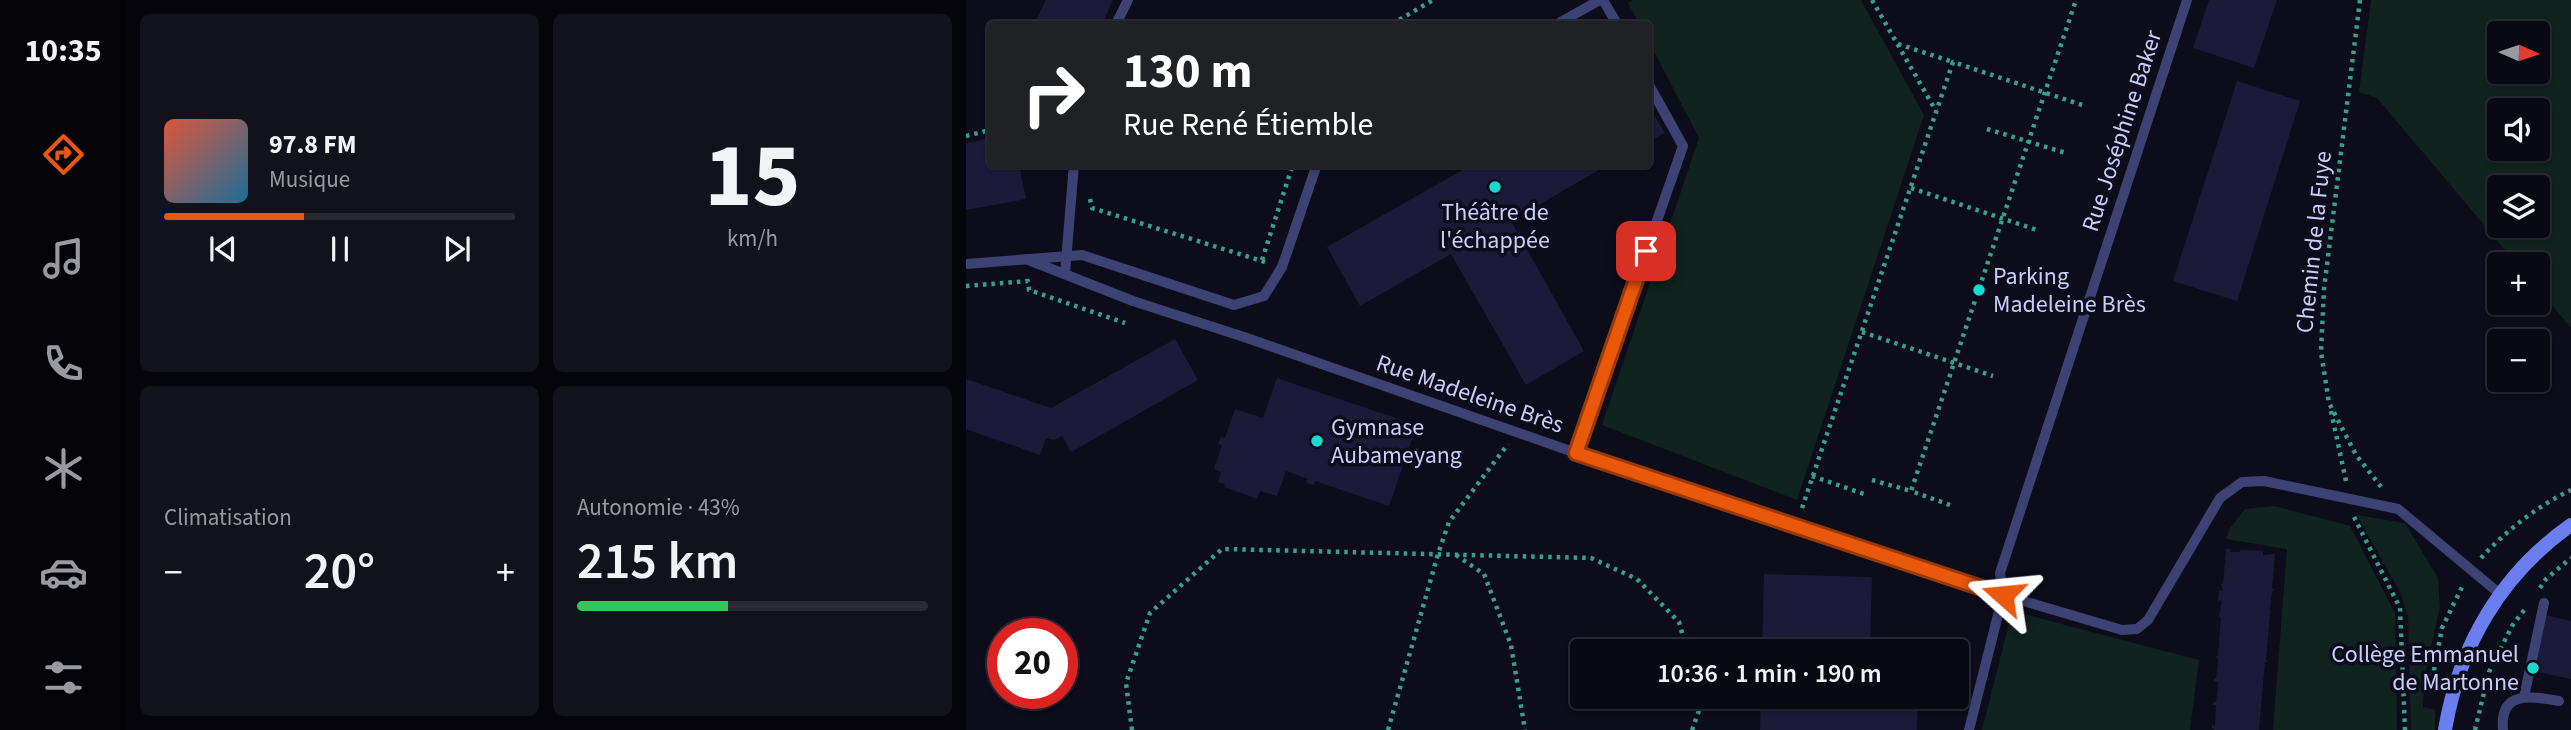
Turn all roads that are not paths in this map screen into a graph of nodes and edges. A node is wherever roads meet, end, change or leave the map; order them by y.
1 (1128, 0) edge
2 (1602, 0) edge
3 (2187, 0) edge
4 (1118, 21) edge
5 (1563, 21) edge
6 (1615, 21) edge
7 (1652, 90) edge
8 (1074, 168) edge
9 (1317, 168) edge
10 (1066, 256) junction
11 (1026, 259) junction
12 (966, 264) edge
13 (1065, 274) junction
14 (1576, 453) junction
15 (2571, 525) edge
16 (2500, 594) junction
17 (2003, 595) junction
18 (2544, 603) dead end
19 (2524, 697) junction
20 (2559, 701) dead end
21 (1969, 730) edge
22 (2445, 730) edge
23 (2502, 730) edge

1 - 4 lane
2 - 5 lane
2 - 6 lane
3 - 17 lane, Rue Joséphine Baker
7 - 14 lane
8 - 10 lane
9 - 10 lane
10 - 11 lane
10 - 13 lane
11 - 12 lane
11 - 13 lane, Rue Madeleine Brès
13 - 14 lane, Rue Madeleine Brès
14 - 17 lane, Rue Madeleine Brès
15 - 16 street
16 - 17 lane, Rue Madeleine Brès
16 - 22 street
17 - 21 lane, Rue Joséphine Baker
18 - 19 lane
19 - 20 lane
19 - 23 lane

